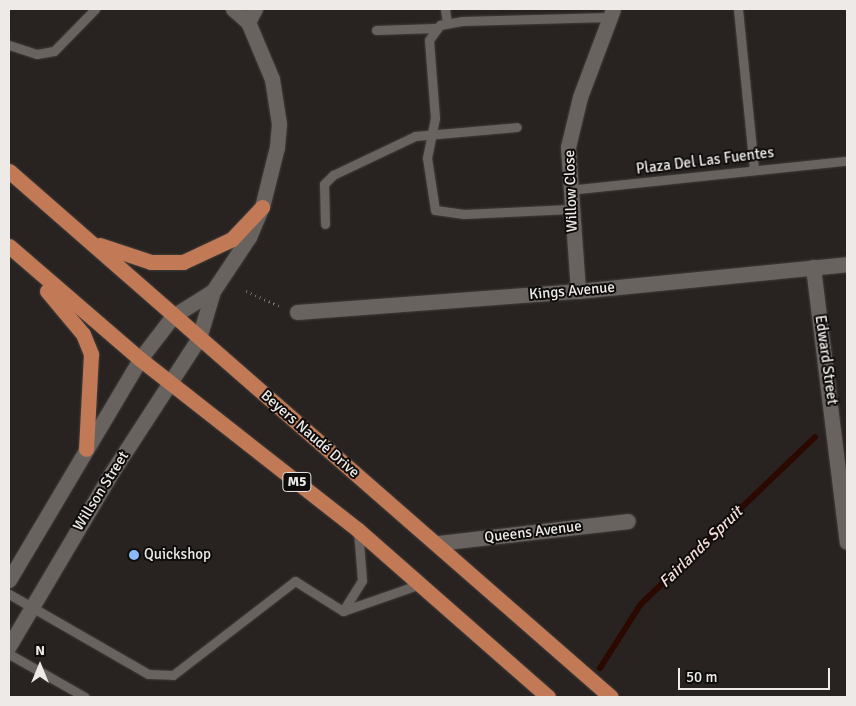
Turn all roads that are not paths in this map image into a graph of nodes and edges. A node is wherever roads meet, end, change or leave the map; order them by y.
1 (95, 9) edge
2 (233, 9) edge
3 (445, 9) edge
4 (738, 9) edge
5 (611, 13) edge
6 (252, 15) edge
7 (447, 22) junction
8 (435, 28) junction
9 (376, 30) dead end
10 (9, 45) edge
11 (517, 127) dead end
12 (434, 132) junction
13 (845, 161) dead end
14 (754, 168) junction
15 (9, 171) edge
16 (568, 190) junction
17 (262, 207) junction
18 (570, 209) junction
19 (325, 224) dead end
20 (79, 233) junction
21 (9, 246) edge
22 (9, 252) edge
23 (847, 264) edge
24 (813, 267) junction
25 (213, 291) junction
26 (578, 291) junction
27 (297, 312) road end
28 (173, 316) junction
29 (199, 338) junction
30 (140, 359) junction
31 (171, 384) junction
32 (86, 449) junction
33 (846, 506) edge
34 (628, 521) dead end
35 (358, 530) junction
36 (847, 542) edge
37 (438, 543) junction
38 (9, 580) edge
39 (420, 584) junction
40 (9, 594) edge
41 (32, 608) junction
42 (342, 611) junction
43 (9, 646) edge
44 (9, 654) edge
45 (85, 697) edge
46 (548, 697) edge
47 (611, 697) edge

1 - 10 lane
2 - 6 street
3 - 7 lane
4 - 14 lane
5 - 7 lane
5 - 16 street, Willow Close
6 - 17 street
7 - 8 lane
8 - 9 lane
8 - 12 lane
11 - 12 lane
12 - 18 lane
12 - 19 lane
13 - 14 lane, Plaza Del Las Fuentes
14 - 16 lane, Plaza Del Las Fuentes
15 - 20 main road, Beyers Naudé Drive
16 - 18 street, Willow Close
17 - 20 main road
17 - 25 street
18 - 26 street, Willow Close
20 - 28 main road, Beyers Naudé Drive
21 - 30 main road, M5
22 - 32 main road
23 - 24 street, Kings Avenue
24 - 26 street, Kings Avenue
24 - 33 street, Edward Street
25 - 28 street
25 - 29 street, Willson Street
26 - 27 street, Kings Avenue
28 - 29 main road, Beyers Naudé Drive
28 - 30 street
29 - 31 street, Willson Street
29 - 37 main road, Beyers Naudé Drive
30 - 31 main road, M5
30 - 32 street
31 - 35 main road, M5
31 - 41 street, Willson Street
32 - 38 street
33 - 36 street, Edward Street
34 - 37 street, Queens Avenue
35 - 39 main road, M5
35 - 42 lane
37 - 47 main road, Beyers Naudé Drive
39 - 42 lane
39 - 46 main road, M5
40 - 41 lane
41 - 42 lane
41 - 43 street, Willson Street
44 - 45 lane

